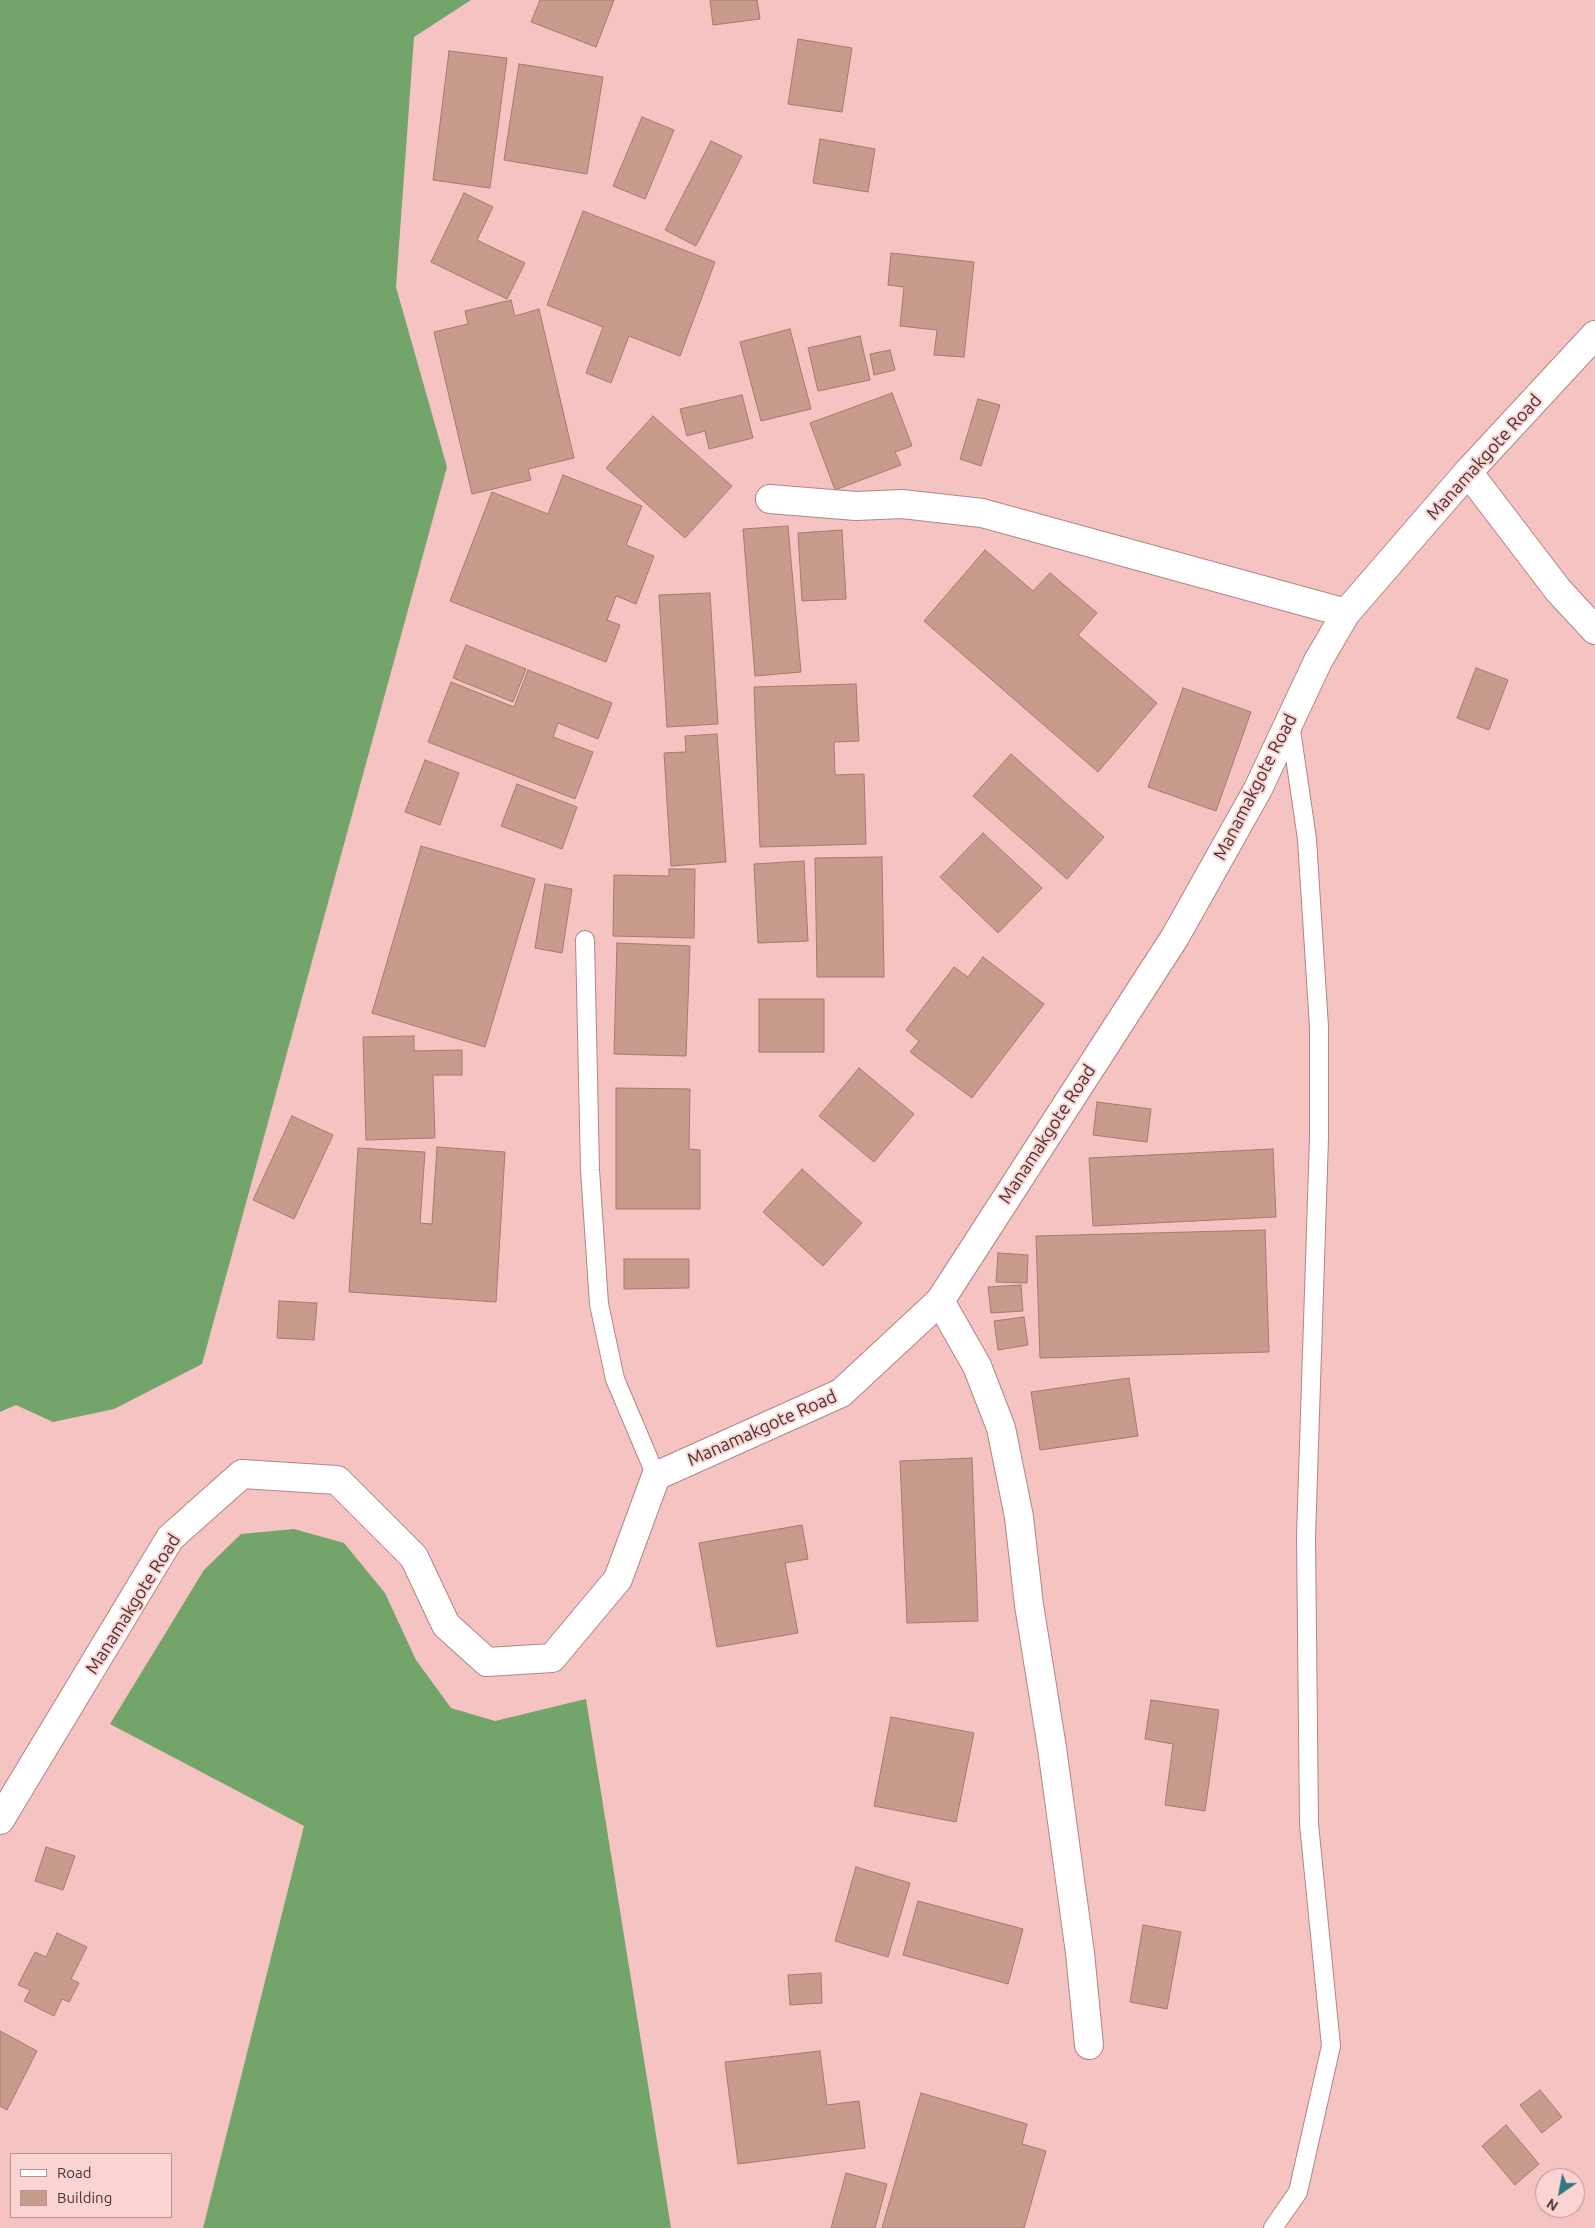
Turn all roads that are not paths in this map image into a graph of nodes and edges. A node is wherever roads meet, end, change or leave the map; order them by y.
1 (1595, 335) edge
2 (1468, 472) junction
3 (770, 499) dead end
4 (1346, 613) junction
5 (1595, 630) edge
6 (1289, 720) junction
7 (585, 940) dead end
8 (940, 1301) junction
9 (656, 1476) junction
10 (0, 1820) edge
11 (1089, 2045) dead end
12 (1273, 2228) edge

1 - 2 street, Manamakgote Road
2 - 4 street, Manamakgote Road
2 - 5 street
3 - 4 street
4 - 6 street, Manamakgote Road
6 - 8 street, Manamakgote Road
6 - 12 lane
7 - 9 lane
8 - 9 street, Manamakgote Road
8 - 11 street
9 - 10 street, Manamakgote Road

